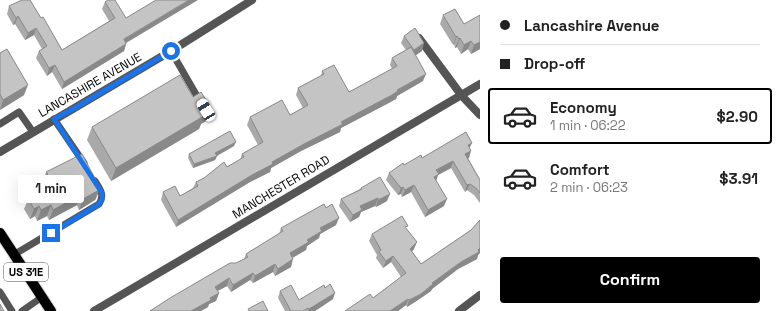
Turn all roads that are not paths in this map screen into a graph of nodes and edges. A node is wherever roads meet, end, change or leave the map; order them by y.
1 (252, 0) edge
2 (419, 38) edge
3 (171, 51) junction
4 (480, 84) edge
5 (462, 96) junction
6 (206, 110) edge
7 (480, 115) edge
8 (54, 119) junction
9 (0, 124) edge
10 (33, 132) junction
11 (0, 152) edge
12 (2, 240) edge
13 (15, 254) junction
14 (0, 292) edge
15 (480, 296) edge
16 (42, 297) junction
17 (12, 311) edge
18 (22, 311) edge
19 (51, 311) edge
20 (94, 311) edge
21 (459, 311) edge

1 - 3 street, LANCASHIRE AVENUE
2 - 5 street
3 - 6 lane
3 - 8 street, LANCASHIRE AVENUE
4 - 5 street, MANCHESTER ROAD
5 - 7 street
5 - 20 street, MANCHESTER ROAD
8 - 10 street, LANCASHIRE AVENUE
8 - 13 lane
9 - 10 lane
10 - 11 street, LANCASHIRE AVENUE
12 - 13 main road, US 31E
13 - 16 main road, US 31E
14 - 17 lane
15 - 21 street
16 - 18 lane
16 - 19 main road, US 31E

